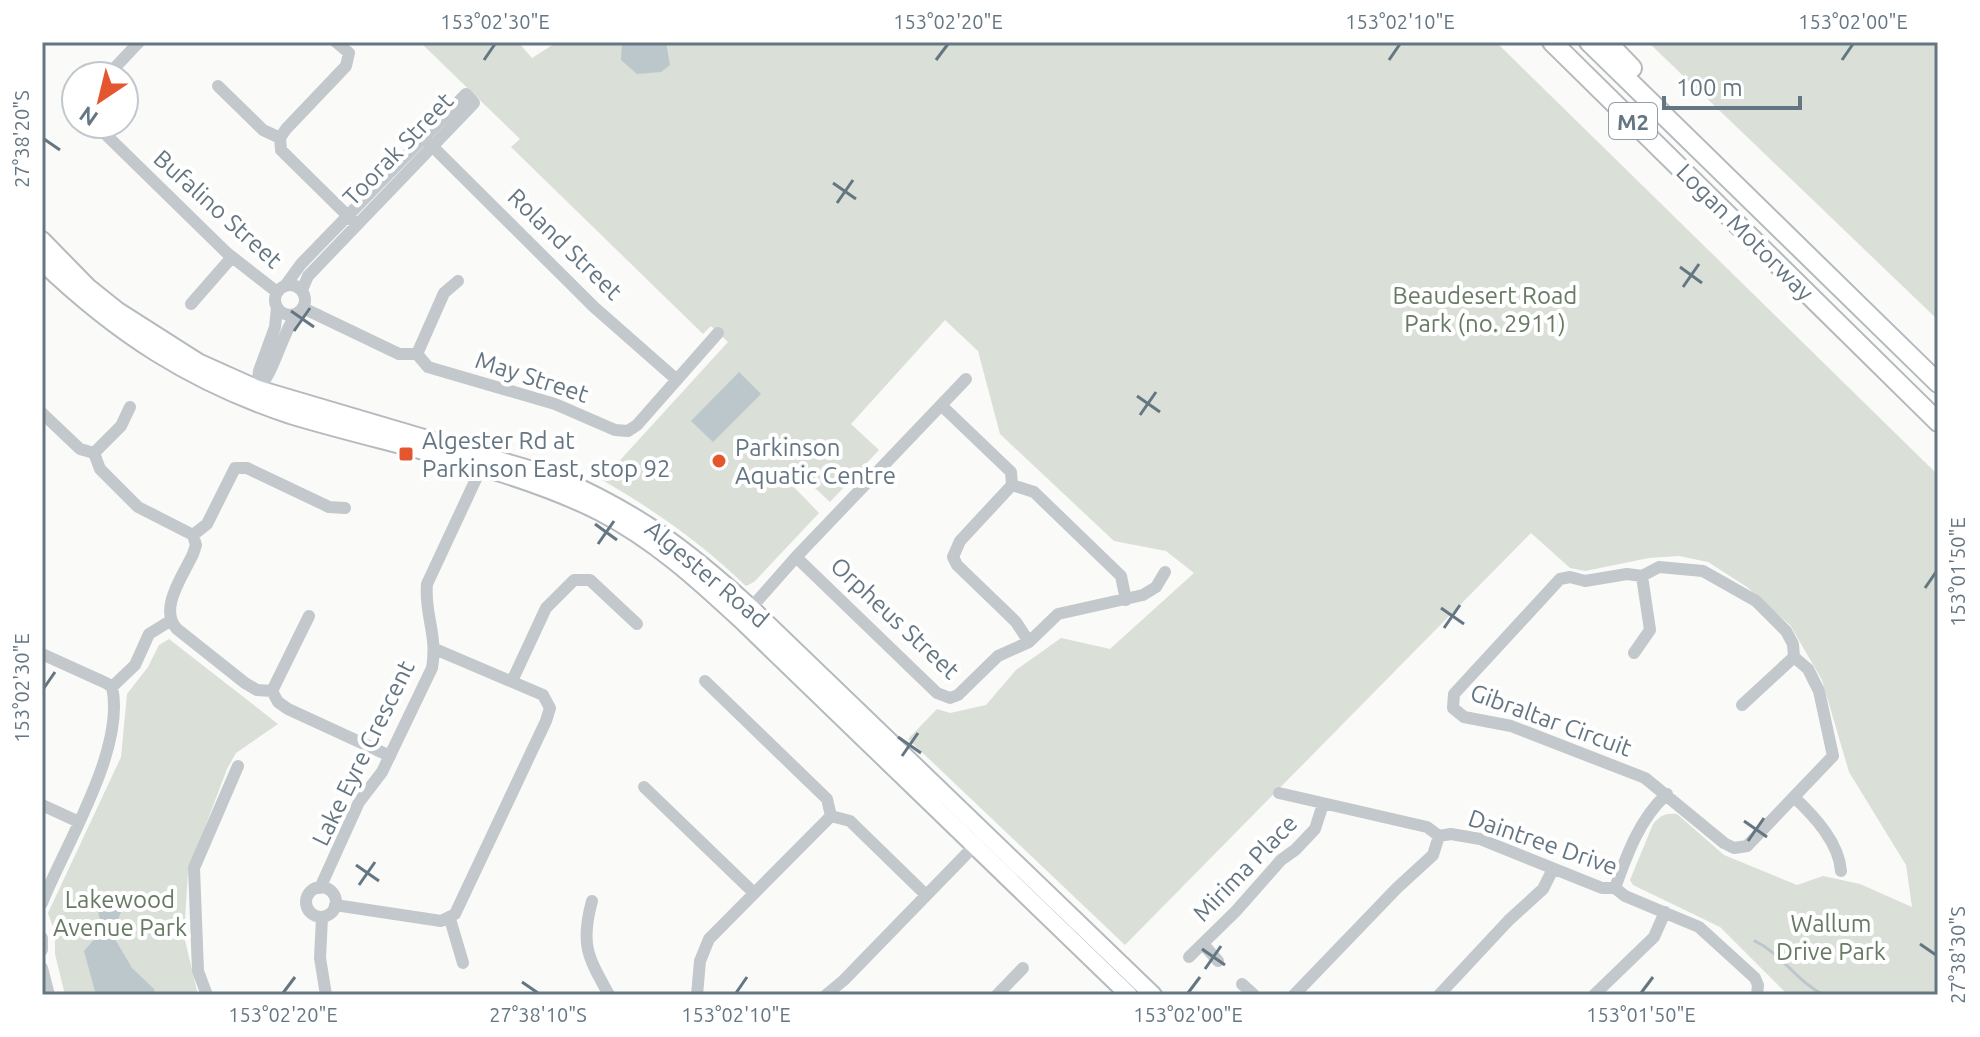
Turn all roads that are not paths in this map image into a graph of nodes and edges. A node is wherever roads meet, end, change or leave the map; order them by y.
1 (139, 42) edge
2 (336, 42) edge
3 (1552, 42) edge
4 (1589, 42) edge
5 (1607, 42) edge
6 (122, 60) edge
7 (218, 86) dead end
8 (280, 138) junction
9 (111, 140) edge
10 (428, 142) joint
11 (1702, 152) junction
12 (352, 220) junction
13 (42, 240) edge
14 (232, 257) junction
15 (42, 262) edge
16 (458, 281) dead end
17 (281, 289) junction
18 (302, 290) junction
19 (191, 304) dead end
20 (277, 308) junction
21 (300, 311) junction
22 (718, 333) dead end
23 (417, 354) junction
24 (966, 379) dead end
25 (677, 380) junction
26 (1938, 383) edge
27 (256, 396) junction
28 (941, 405) junction
29 (130, 407) dead end
30 (42, 413) edge
31 (1938, 422) edge
32 (94, 453) junction
33 (481, 462) junction
34 (1012, 485) junction
35 (345, 508) dead end
36 (193, 535) junction
37 (796, 557) junction
38 (1165, 572) dead end
39 (1642, 576) junction
40 (1126, 600) junction
41 (746, 614) junction
42 (309, 616) dead end
43 (170, 621) junction
44 (637, 624) dead end
45 (1029, 642) junction
46 (435, 649) junction
47 (1634, 653) dead end
48 (42, 654) edge
49 (1794, 657) junction
50 (512, 681) junction
51 (705, 681) dead end
52 (112, 687) junction
53 (272, 691) junction
54 (1742, 705) dead end
55 (390, 756) junction
56 (238, 766) dead end
57 (644, 787) dead end
58 (1279, 793) dead end
59 (1667, 794) junction
60 (1795, 798) junction
61 (1323, 804) junction
62 (42, 805) edge
63 (831, 816) junction
64 (79, 822) junction
65 (1439, 836) junction
66 (980, 840) junction
67 (1553, 869) junction
68 (1841, 871) dead end
69 (320, 888) junction
70 (1615, 888) junction
71 (754, 893) junction
72 (926, 895) junction
73 (592, 901) dead end
74 (42, 903) edge
75 (335, 905) junction
76 (1665, 912) junction
77 (322, 917) junction
78 (450, 919) junction
79 (42, 938) edge
80 (1203, 944) junction
81 (42, 950) edge
82 (1189, 957) dead end
83 (1218, 961) dead end
84 (463, 963) dead end
85 (42, 968) edge
86 (1023, 968) dead end
87 (1242, 984) dead end
88 (49, 995) edge
89 (207, 995) edge
90 (326, 995) edge
91 (609, 995) edge
92 (697, 995) edge
93 (826, 995) edge
94 (997, 995) edge
95 (1129, 995) edge
96 (1153, 995) edge
97 (1254, 995) edge
98 (1294, 995) edge
99 (1439, 995) edge
100 (1594, 995) edge
101 (1757, 995) edge

1 - 6 street
2 - 8 street
3 - 31 highway, Logan Motorway / M2
4 - 11 highway, Logan Motorway / M2
5 - 11 highway
7 - 8 street
8 - 12 street
9 - 14 street, Bufalino Street
10 - 12 street, Toorak Street
10 - 25 street, Roland Street
11 - 26 highway, Logan Motorway / M2
12 - 17 street, Toorak Street
12 - 18 street, Toorak Street
13 - 27 main road, Algester Road
14 - 17 street, Bufalino Street
14 - 19 street
15 - 27 main road, Algester Road
16 - 23 street
17 - 18 street
17 - 20 street
18 - 21 street
20 - 21 street
20 - 27 street
21 - 23 street, May Street
21 - 27 street
22 - 25 street, May Street
23 - 25 street, May Street
24 - 28 street
27 - 33 main road, Algester Road
28 - 34 street
28 - 37 street
29 - 32 street
30 - 32 street
32 - 36 street
33 - 41 main road, Algester Road
33 - 46 street, Lake Eyre Crescent
34 - 40 street
34 - 45 street
35 - 36 street
36 - 43 street
37 - 41 street
37 - 45 street, Orpheus Street
38 - 40 street, Orpheus Street
39 - 47 street
39 - 49 street, Gibraltar Circuit
39 - 59 street, Gibraltar Circuit
40 - 45 street, Orpheus Street
41 - 66 main road, Algester Road
42 - 53 street
43 - 52 street
43 - 53 street
44 - 50 street
46 - 50 street
46 - 55 street, Lake Eyre Crescent
48 - 52 street
49 - 54 street
49 - 60 street, Gibraltar Circuit
50 - 78 street
51 - 63 street
52 - 64 street
53 - 55 street
55 - 69 street, Lake Eyre Crescent
56 - 89 street
57 - 71 street
58 - 61 street, Daintree Drive
59 - 60 street, Gibraltar Circuit
59 - 70 street
60 - 68 street
61 - 65 street, Daintree Drive
61 - 80 street, Mirima Place
62 - 64 street
63 - 71 street
63 - 72 street
64 - 74 street
65 - 67 street, Daintree Drive
65 - 98 street
66 - 72 street
66 - 95 main road, Algester Road
66 - 96 main road, Algester Road
67 - 70 street, Daintree Drive
67 - 99 street
69 - 75 street
69 - 77 street
70 - 76 street, Daintree Drive
71 - 92 street
72 - 93 street
73 - 91 street
75 - 77 street
75 - 78 street
76 - 100 street
76 - 101 street, Daintree Drive
77 - 90 street
78 - 84 street
79 - 81 street
80 - 82 street, Mirima Place
80 - 83 street
85 - 88 street
86 - 94 street
87 - 97 street

